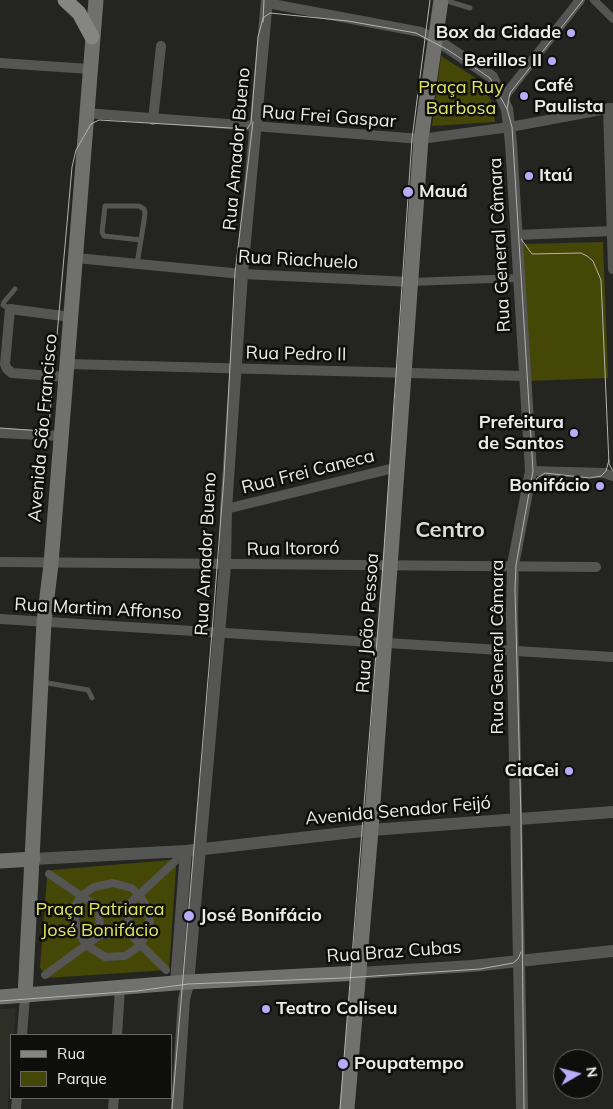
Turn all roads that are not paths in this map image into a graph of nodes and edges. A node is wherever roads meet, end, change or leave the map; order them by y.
1 (65, 0) edge
2 (96, 0) edge
3 (103, 0) edge
4 (443, 0) edge
5 (580, 0) edge
6 (594, 0) edge
7 (267, 2) edge
8 (470, 8) dead end
9 (613, 19) edge
10 (92, 37) junction
11 (435, 39) junction
12 (161, 46) dead end
13 (0, 63) edge
14 (90, 69) junction
15 (503, 98) junction
16 (611, 108) edge
17 (90, 114) junction
18 (153, 120) junction
19 (510, 127) junction
20 (257, 128) junction
21 (421, 138) junction
22 (612, 232) junction
23 (517, 235) junction
24 (141, 240) junction
25 (76, 258) junction
26 (137, 264) junction
27 (613, 269) edge
28 (242, 274) junction
29 (519, 278) junction
30 (411, 282) junction
31 (15, 289) dead end
32 (10, 309) junction
33 (71, 317) junction
34 (235, 369) junction
35 (67, 370) junction
36 (404, 373) junction
37 (525, 376) junction
38 (0, 433) edge
39 (61, 436) junction
40 (398, 467) junction
41 (530, 471) junction
42 (613, 476) edge
43 (226, 509) junction
44 (0, 562) edge
45 (51, 564) junction
46 (390, 564) junction
47 (514, 565) junction
48 (225, 566) junction
49 (596, 567) dead end
50 (0, 619) edge
51 (44, 622) junction
52 (219, 632) junction
53 (385, 642) junction
54 (514, 651) junction
55 (613, 657) edge
56 (41, 682) junction
57 (92, 698) dead end
58 (613, 812) edge
59 (518, 820) junction
60 (372, 830) junction
61 (192, 850) junction
62 (33, 859) junction
63 (0, 861) edge
64 (49, 874) dead end
65 (139, 895) junction
66 (81, 896) junction
67 (128, 905) junction
68 (99, 908) junction
69 (129, 933) junction
70 (100, 935) junction
71 (86, 945) junction
72 (141, 945) junction
73 (613, 951) edge
74 (518, 959) junction
75 (166, 970) dead end
76 (359, 973) junction
77 (45, 976) dead end
78 (182, 983) junction
79 (120, 988) junction
80 (26, 996) junction
81 (0, 997) edge
82 (22, 1034) edge
83 (117, 1034) edge
84 (177, 1109) edge
85 (348, 1109) edge
86 (522, 1109) edge

1 - 10 main road
2 - 10 main road, Avenida São Francisco
3 - 17 street, Avenida São Francisco
4 - 8 lane
4 - 11 main road
5 - 15 street
6 - 9 street
7 - 11 street
7 - 20 street, Rua Amador Bueno
10 - 14 main road, Avenida São Francisco
11 - 15 street
11 - 21 main road
12 - 18 street
13 - 14 street
14 - 17 main road, Avenida São Francisco
15 - 19 street
16 - 19 street
16 - 22 street
17 - 18 street, Rua Frei Gaspar
17 - 25 main road, Avenida São Francisco
18 - 20 street, Rua Frei Gaspar
19 - 21 street
19 - 23 street, Rua General Câmara
20 - 21 street, Rua Frei Gaspar
20 - 28 street, Rua Amador Bueno
21 - 30 main road, Rua João Pessoa
22 - 23 street
22 - 27 street
23 - 29 street, Rua General Câmara
24 - 24 lane
24 - 26 lane
25 - 26 street, Rua Riachuelo
25 - 33 main road, Avenida São Francisco
26 - 28 street, Rua Riachuelo
28 - 30 street, Rua Riachuelo
28 - 34 street, Rua Amador Bueno
29 - 30 street, Rua Riachuelo
29 - 37 street, Rua General Câmara
30 - 36 main road, Rua João Pessoa
31 - 32 lane
32 - 33 street
32 - 35 street, Rua Pedro II
33 - 35 main road, Avenida São Francisco
34 - 35 street, Rua Pedro II
34 - 36 street, Rua Pedro II
34 - 43 street, Rua Amador Bueno
35 - 39 main road, Avenida São Francisco
36 - 37 street, Rua Pedro II
36 - 40 main road, Rua João Pessoa
37 - 41 street, Rua General Câmara
38 - 39 street
39 - 45 main road, Avenida São Francisco
40 - 43 street, Rua Frei Caneca
40 - 46 main road, Rua João Pessoa
41 - 42 street
41 - 47 street, Rua General Câmara
43 - 48 street, Rua Amador Bueno
44 - 45 street, Rua Itororó
45 - 48 street, Rua Itororó
45 - 51 main road, Avenida São Francisco
46 - 47 street, Rua Itororó
46 - 48 street, Rua Itororó
46 - 53 main road, Rua João Pessoa
47 - 49 street, Rua Itororó
47 - 54 street, Rua General Câmara
48 - 52 street, Rua Amador Bueno
50 - 51 street, Rua Martim Affonso
51 - 52 street, Rua Martim Affonso
51 - 56 main road, Avenida São Francisco
52 - 53 street, Rua Martim Affonso
52 - 61 street, Rua Amador Bueno
53 - 54 street, Rua Martim Affonso
53 - 60 main road, Rua João Pessoa
54 - 55 street, Rua Martim Affonso
54 - 59 street, Rua General Câmara
56 - 57 lane
56 - 62 main road, Avenida São Francisco
58 - 59 street, Avenida Senador Feijó
59 - 60 street, Avenida Senador Feijó
59 - 74 street, Rua General Câmara
60 - 61 street, Avenida Senador Feijó
60 - 76 main road, Rua João Pessoa
61 - 62 street
61 - 65 street
61 - 78 street
62 - 63 main road
62 - 80 main road
64 - 66 street
65 - 66 street
65 - 67 street
65 - 72 street
66 - 68 street
66 - 71 street
67 - 68 street
67 - 69 street
68 - 70 street
69 - 70 street
69 - 72 street
70 - 71 street
71 - 72 street
71 - 77 street
72 - 75 street
73 - 74 street, Rua Braz Cubas
74 - 76 street, Rua Braz Cubas
74 - 86 street, Rua General Câmara
76 - 78 main road, Rua Braz Cubas
76 - 85 main road, Rua João Pessoa
78 - 79 main road
78 - 84 street
79 - 80 main road
79 - 83 street
80 - 81 main road
80 - 82 street

